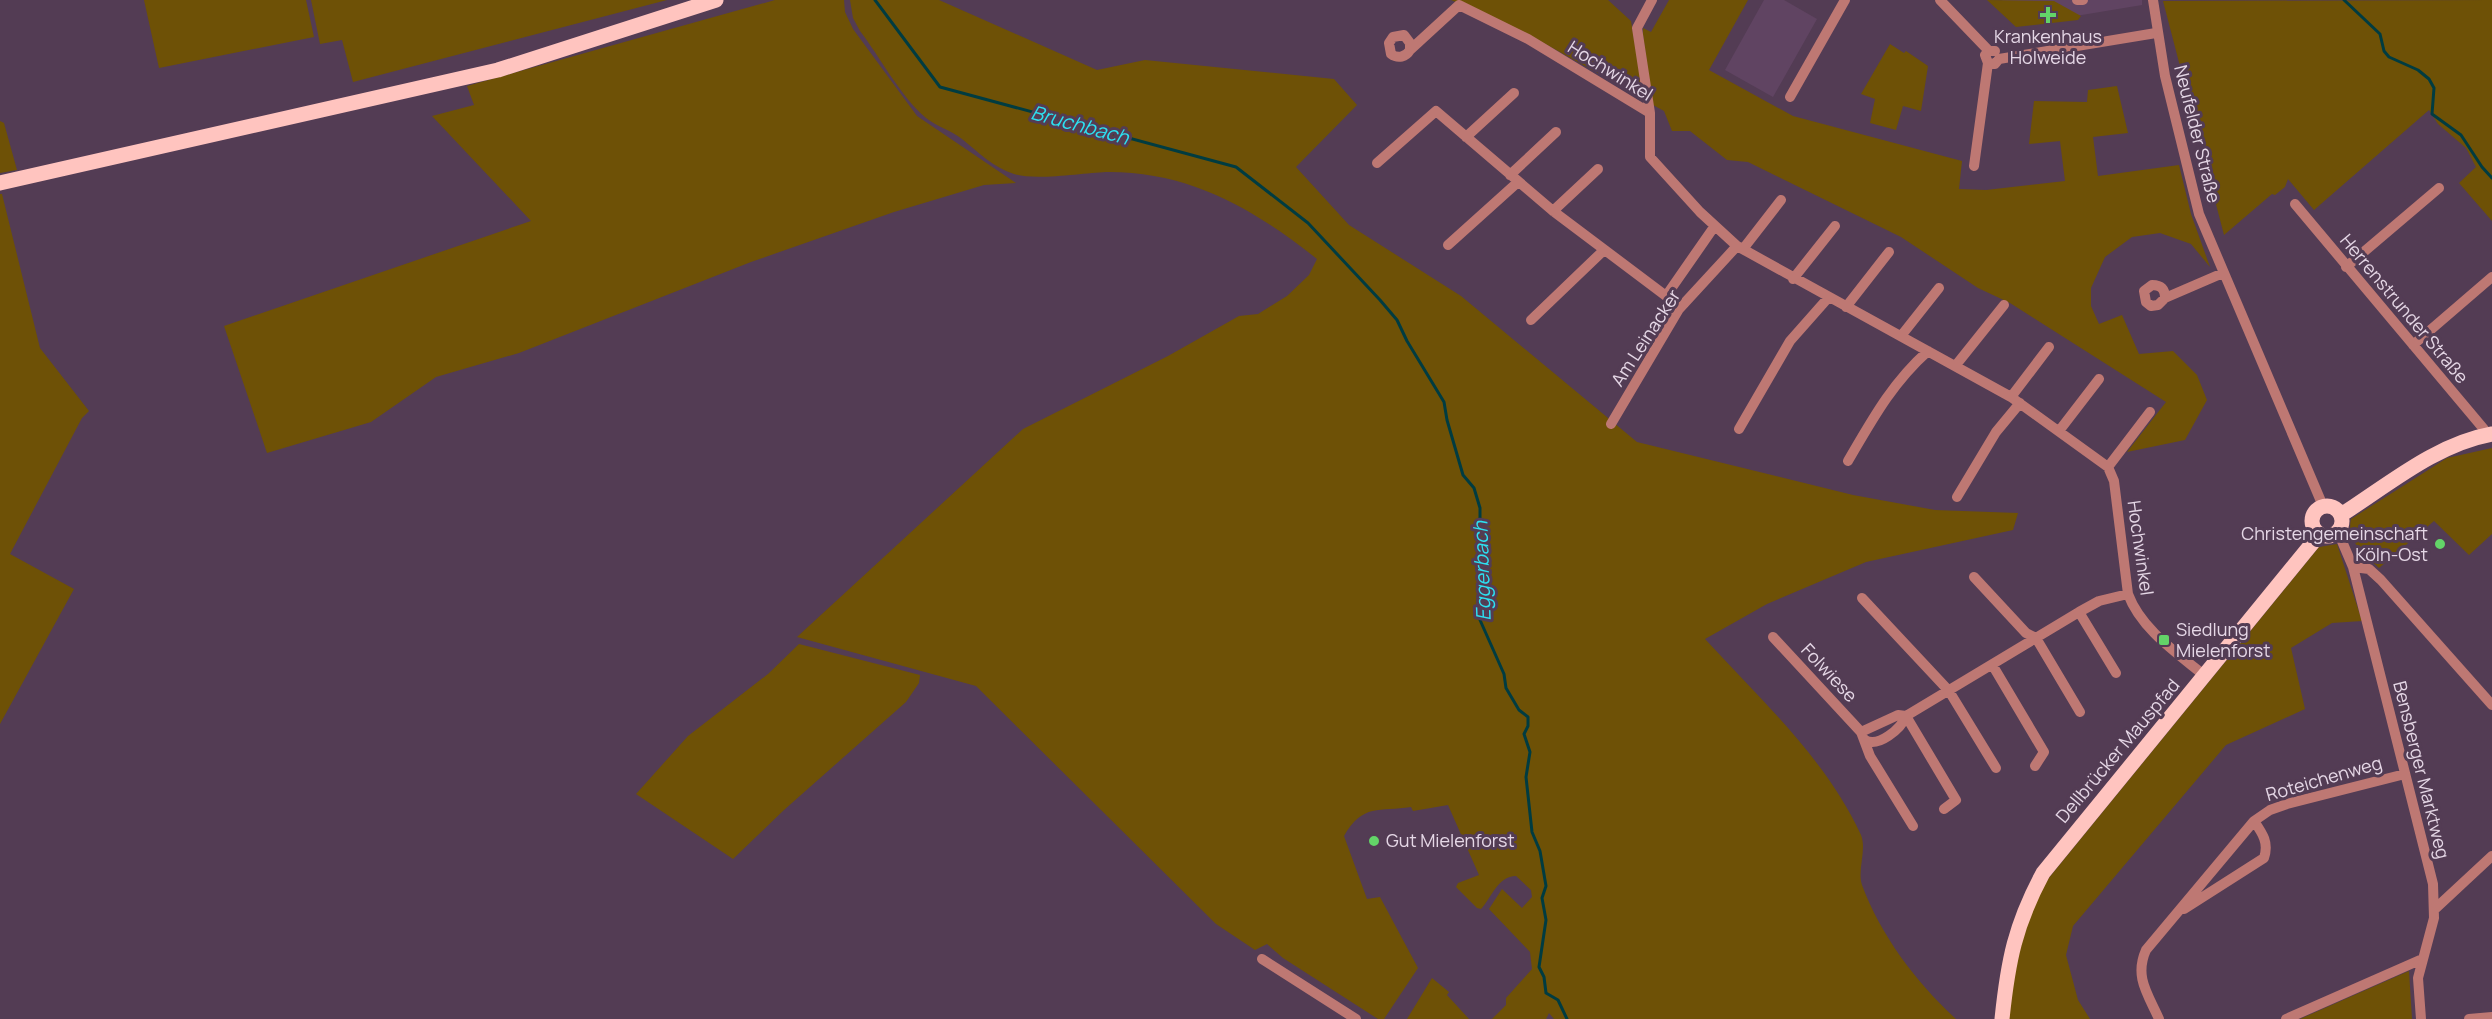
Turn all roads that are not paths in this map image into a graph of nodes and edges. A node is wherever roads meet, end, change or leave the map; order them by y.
1 (716, 0) edge
2 (1652, 0) edge
3 (1845, 0) edge
4 (1940, 0) edge
5 (2077, 0) edge
6 (2083, 0) edge
7 (2153, 0) edge
8 (2156, 33) junction
9 (1410, 50) dead end
10 (1993, 61) junction
11 (1514, 93) dead end
12 (1790, 98) dead end
13 (1650, 113) junction
14 (1556, 132) dead end
15 (1466, 137) junction
16 (1377, 163) dead end
17 (1974, 166) dead end
18 (1598, 169) dead end
19 (1514, 178) junction
20 (0, 183) edge
21 (2439, 188) dead end
22 (1782, 200) dead end
23 (2295, 204) dead end
24 (1553, 211) junction
25 (1835, 226) dead end
26 (1714, 227) junction
27 (1448, 244) dead end
28 (1740, 247) junction
29 (1604, 250) junction
30 (1889, 252) dead end
31 (2346, 267) junction
32 (2223, 273) junction
33 (2492, 277) edge
34 (1793, 279) junction
35 (1939, 288) dead end
36 (1666, 296) junction
37 (1828, 298) junction
38 (2165, 298) dead end
39 (2004, 305) dead end
40 (1846, 307) junction
41 (1679, 309) junction
42 (1531, 320) dead end
43 (1901, 336) junction
44 (2413, 345) junction
45 (2049, 347) dead end
46 (1928, 351) junction
47 (1956, 365) junction
48 (2099, 379) dead end
49 (2015, 400) junction
50 (2150, 412) dead end
51 (1611, 424) dead end
52 (1738, 429) dead end
53 (2059, 431) junction
54 (2490, 434) edge
55 (1848, 461) dead end
56 (2108, 467) junction
57 (1956, 497) dead end
58 (2323, 506) junction
59 (2341, 515) junction
60 (2338, 532) junction
61 (2319, 535) junction
62 (2353, 567) junction
63 (1974, 577) dead end
64 (2128, 594) junction
65 (1862, 598) dead end
66 (2079, 612) junction
67 (1773, 637) dead end
68 (2036, 638) junction
69 (1993, 666) junction
70 (2116, 673) dead end
71 (2205, 676) junction
72 (1949, 691) junction
73 (2492, 705) edge
74 (2080, 712) dead end
75 (1906, 716) junction
76 (1863, 736) junction
77 (2035, 766) dead end
78 (1996, 768) dead end
79 (2405, 774) junction
80 (1944, 809) dead end
81 (2254, 821) junction
82 (1913, 826) dead end
83 (2492, 856) edge
84 (2436, 908) junction
85 (2179, 912) junction
86 (1262, 959) dead end
87 (2420, 960) junction
88 (2492, 1017) edge
89 (1356, 1019) edge
90 (2002, 1019) edge
91 (2159, 1019) edge
92 (2286, 1019) edge
93 (2421, 1019) edge
94 (2469, 1019) edge

1 - 20 main road
2 - 13 street
3 - 12 street
4 - 10 street
5 - 6 street
7 - 8 street, Neufelder Straße
8 - 10 street
8 - 32 street, Neufelder Straße
9 - 13 street, Hochwinkel
10 - 17 street
11 - 15 street
13 - 26 street, Hochwinkel
14 - 19 street
15 - 16 street
15 - 19 street
18 - 24 street
19 - 24 street
19 - 27 street
21 - 31 street
22 - 28 street
23 - 31 street, Herrenstrunder Straße
24 - 29 street
25 - 34 street
26 - 28 street, Hochwinkel
26 - 36 street, Am Leinacker
28 - 34 street, Hochwinkel
28 - 41 street, Am Leinacker
29 - 36 street
29 - 42 street
30 - 40 street
31 - 44 street, Herrenstrunder Straße
32 - 38 street
32 - 58 street, Neufelder Straße
33 - 44 street
34 - 37 street, Hochwinkel
35 - 43 street
36 - 41 street
37 - 40 street, Hochwinkel
37 - 52 street
39 - 47 street
40 - 43 street, Hochwinkel
41 - 51 street, Am Leinacker
43 - 46 street, Hochwinkel
44 - 54 street, Herrenstrunder Straße
45 - 49 street
46 - 47 street, Hochwinkel
46 - 55 street
47 - 49 street, Hochwinkel
48 - 53 street
49 - 53 street, Hochwinkel
49 - 57 street
50 - 56 street
53 - 56 street, Hochwinkel
54 - 59 main road
56 - 64 street, Hochwinkel
58 - 59 main road
58 - 61 main road
59 - 60 main road
60 - 61 main road
60 - 62 street, Bensberger Marktweg
61 - 71 main road, Dellbrücker Mauspfad
62 - 73 street
62 - 79 street, Bensberger Marktweg
63 - 68 street
64 - 66 street
64 - 71 street, Hochwinkel
65 - 72 street
66 - 68 street
66 - 70 street
67 - 76 street, Folwiese
68 - 69 street
68 - 74 street
69 - 72 street
69 - 77 street
71 - 90 main road, Dellbrücker Mauspfad
72 - 75 street
72 - 78 street
75 - 76 street
75 - 76 street
75 - 80 street
76 - 82 street, Folwiese
79 - 81 street, Roteichenweg
79 - 84 street, Bensberger Marktweg
81 - 85 street, Roteichenweg
81 - 85 street, Roteichenweg
83 - 84 street
84 - 87 street, Bensberger Marktweg
85 - 91 street, Roteichenweg
86 - 89 street
87 - 92 street
87 - 93 street, Bensberger Marktweg
88 - 94 street

